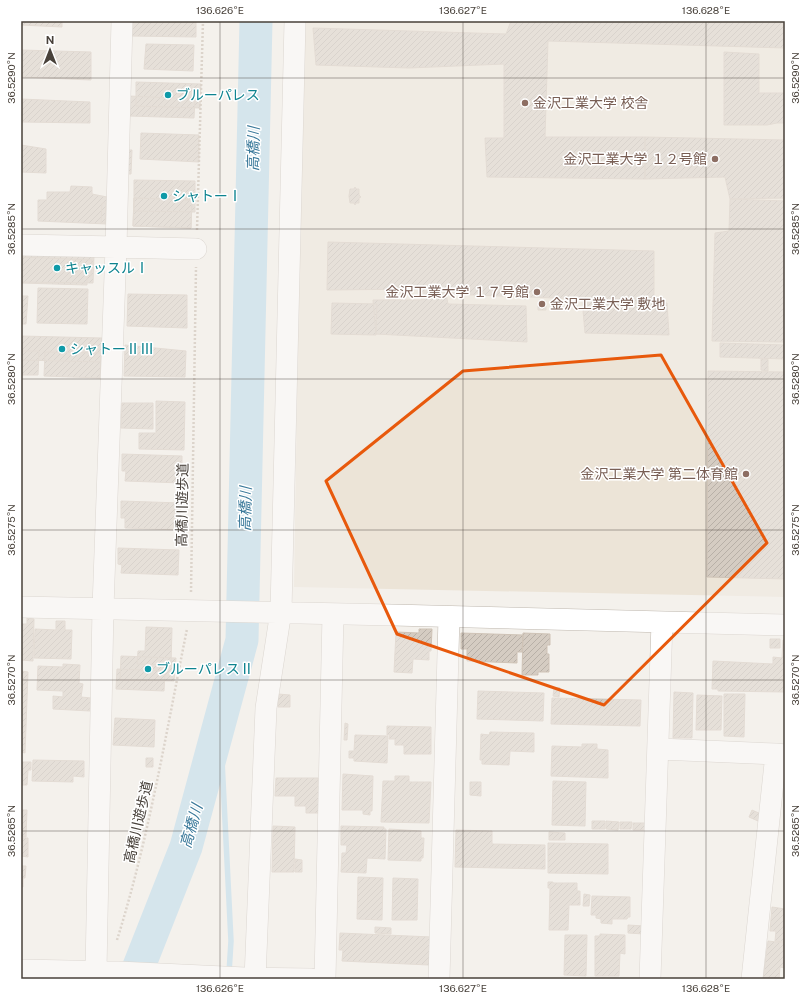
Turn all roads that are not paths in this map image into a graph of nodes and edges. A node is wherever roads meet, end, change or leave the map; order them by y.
1 (122, 21) edge
2 (295, 21) edge
3 (21, 245) edge
4 (116, 247) junction
5 (196, 249) road end
6 (21, 607) edge
7 (103, 608) junction
8 (276, 612) junction
9 (333, 614) junction
10 (449, 617) junction
11 (662, 622) junction
12 (785, 624) edge
13 (659, 749) junction
14 (780, 755) edge
15 (21, 970) edge
16 (96, 971) junction
17 (193, 977) edge
18 (252, 978) edge
19 (311, 979) edge
20 (325, 979) edge
21 (439, 979) edge
22 (650, 979) edge
23 (752, 979) edge

1 - 4 street
2 - 8 street
3 - 4 street
4 - 5 street
4 - 7 street
6 - 7 street
7 - 8 street
7 - 16 street
8 - 9 street
8 - 18 street
9 - 10 street
9 - 20 street
10 - 11 street
10 - 21 street
11 - 12 street
11 - 13 street
13 - 14 street
13 - 22 street
14 - 23 street
15 - 16 street
16 - 17 street
17 - 18 street
18 - 19 street

